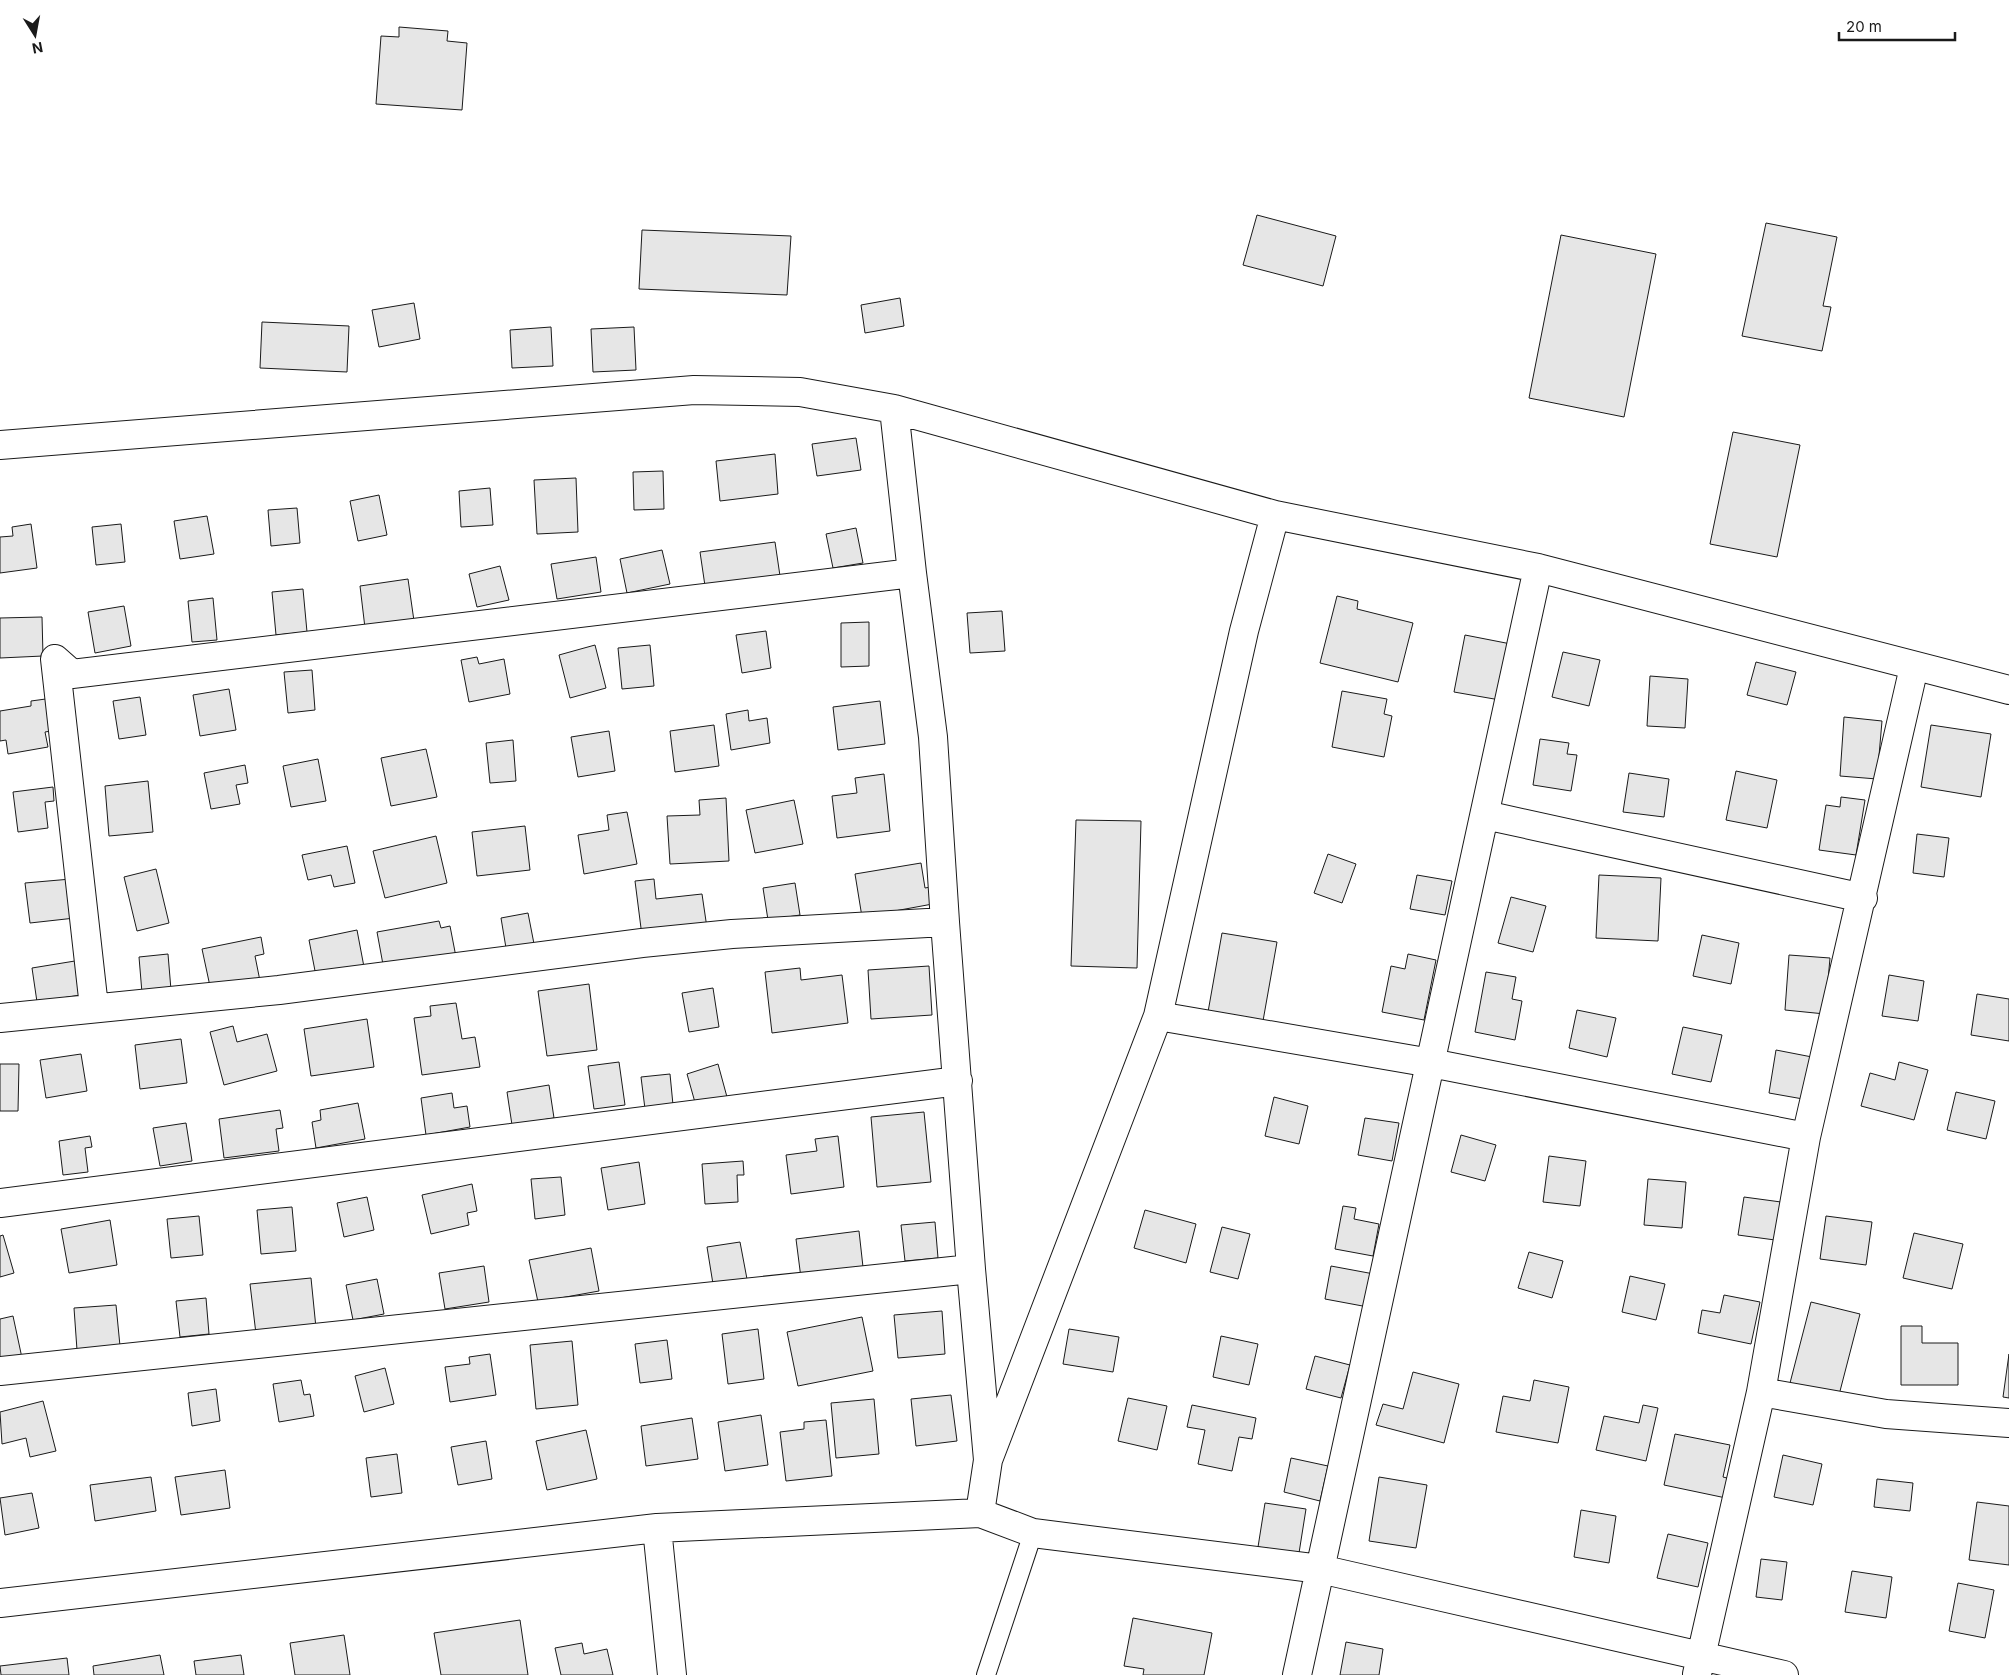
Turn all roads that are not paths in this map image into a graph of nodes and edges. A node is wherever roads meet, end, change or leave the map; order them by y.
1 (894, 410) junction
2 (0, 445) edge
3 (1275, 515) junction
4 (1538, 568) junction
5 (912, 573) junction
6 (1914, 667) junction
7 (2009, 690) edge
8 (1485, 815) junction
9 (1863, 898) junction
10 (945, 922) junction
11 (94, 1007) junction
12 (1158, 1016) junction
13 (0, 1018) edge
14 (1431, 1063) junction
15 (958, 1081) junction
16 (1806, 1137) junction
17 (0, 1203) edge
18 (971, 1269) junction
19 (0, 1371) edge
20 (1761, 1392) junction
21 (2009, 1424) edge
22 (988, 1460) junction
23 (980, 1513) junction
24 (657, 1528) junction
25 (1033, 1533) junction
26 (1320, 1569) junction
27 (0, 1603) edge
28 (1699, 1666) edge
29 (672, 1675) edge
30 (986, 1675) edge
31 (1297, 1675) edge
32 (1784, 1675) edge

1 - 2 street
1 - 3 street
1 - 5 street
3 - 4 street
3 - 12 street
4 - 6 street
4 - 8 street
5 - 10 street
5 - 11 street
6 - 7 street
6 - 9 street
8 - 9 street
8 - 14 street
9 - 16 street
10 - 11 street
10 - 15 street
11 - 13 street
12 - 14 street
12 - 22 street
14 - 16 street
14 - 26 street
15 - 17 street
15 - 18 street
16 - 20 street
18 - 19 street
18 - 22 street
20 - 21 street
20 - 28 street
22 - 23 street
23 - 24 street
23 - 25 street
24 - 27 street
24 - 29 street
25 - 26 street
25 - 30 lane
26 - 28 street
26 - 31 street
28 - 32 street

